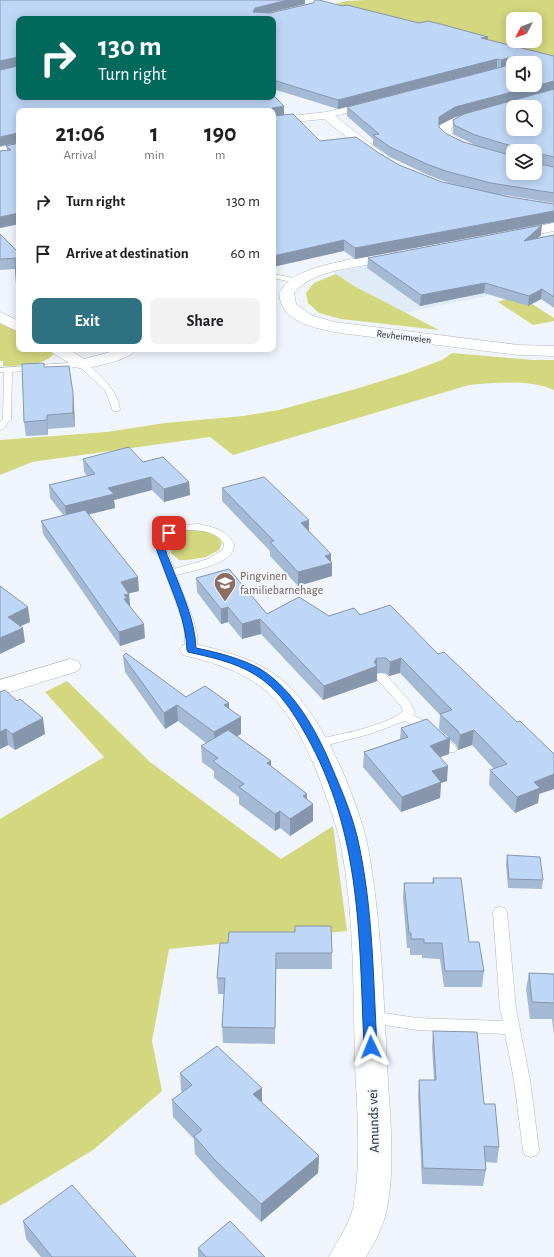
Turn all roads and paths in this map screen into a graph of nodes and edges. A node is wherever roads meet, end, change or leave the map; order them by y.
1 (386, 101) edge
2 (495, 109) edge
3 (326, 115) junction
4 (276, 121) edge
5 (16, 148) edge
6 (0, 151) edge
7 (506, 159) edge
8 (384, 160) edge
9 (554, 227) edge
10 (501, 237) edge
11 (405, 254) edge
12 (276, 276) edge
13 (297, 280) junction
14 (280, 295) edge
15 (0, 317) edge
16 (16, 325) edge
17 (554, 351) edge
18 (62, 352) edge
19 (123, 352) edge
20 (82, 364) junction
21 (4, 370) edge
22 (116, 409) dead end
23 (0, 427) edge
24 (170, 573) junction
25 (191, 650) joint
26 (70, 666) dead end
27 (381, 677) dead end
28 (0, 688) edge
29 (406, 716) junction
30 (316, 744) junction
31 (451, 749) edge
32 (500, 912) dead end
33 (370, 1017) junction
34 (511, 1028) junction
35 (531, 1150) dead end
36 (347, 1257) edge

1 - 3 street
2 - 7 street
3 - 4 street
3 - 8 street
5 - 6 street
9 - 10 street
11 - 13 street, Revheimveien
12 - 13 lane
13 - 14 street, Revheimveien
14 - 17 street, Revheimveien
15 - 16 street
18 - 20 street
19 - 20 street
20 - 21 lane
20 - 22 lane
21 - 23 lane
24 - 24 lane
24 - 25 lane
25 - 30 street, Amunds vei
26 - 28 street
27 - 29 lane
29 - 30 lane
29 - 31 lane
30 - 33 street, Amunds vei
32 - 34 lane
33 - 34 lane
33 - 36 street, Amunds vei
34 - 35 lane

